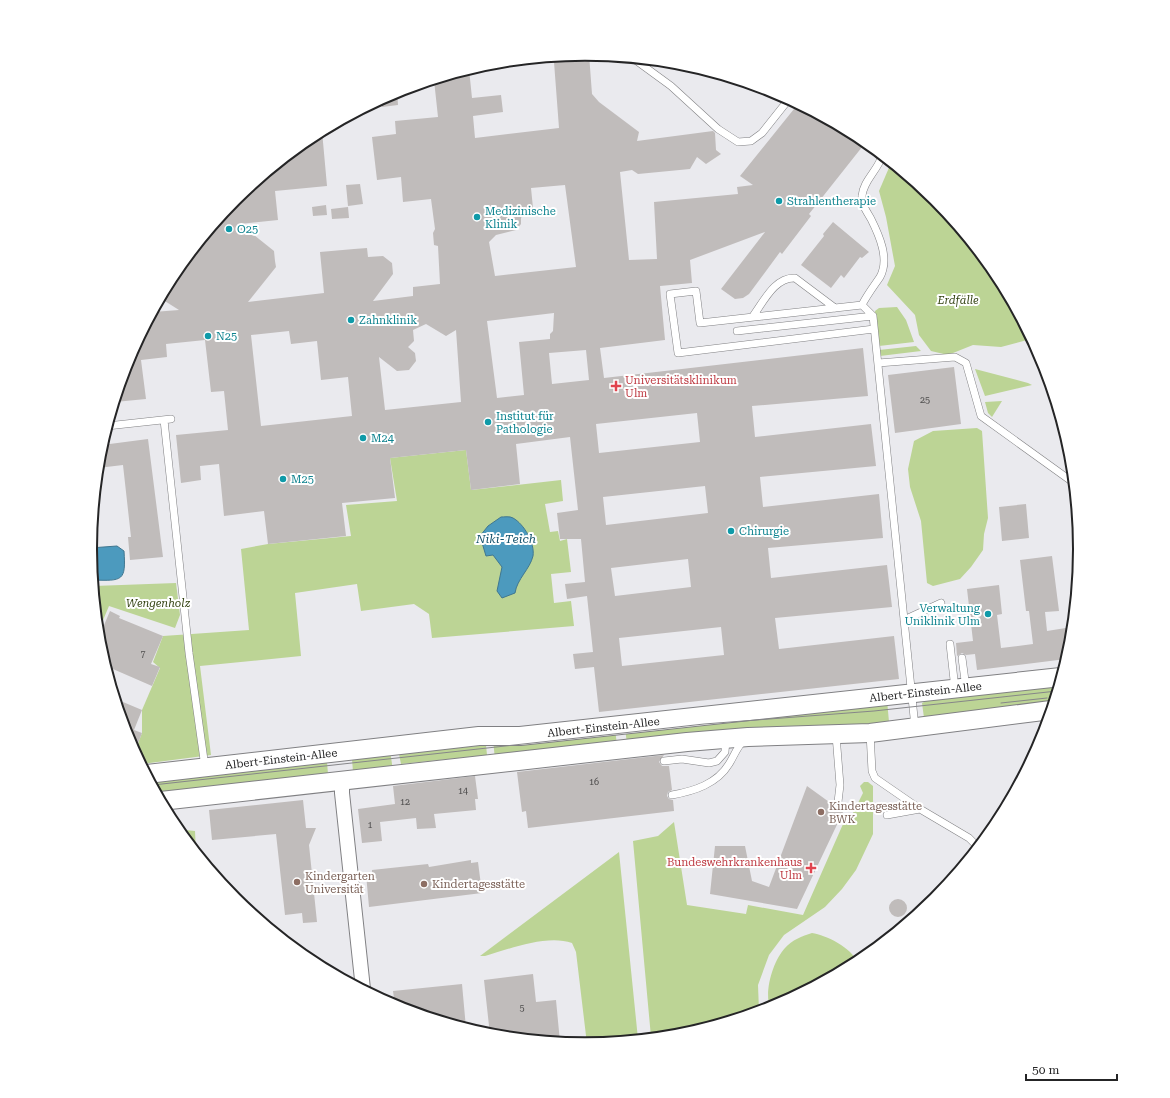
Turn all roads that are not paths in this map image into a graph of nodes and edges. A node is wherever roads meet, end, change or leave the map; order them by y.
1 (641, 64) edge
2 (784, 104) edge
3 (880, 160) edge
4 (862, 305) junction
5 (835, 308) junction
6 (753, 316) junction
7 (873, 316) junction
8 (874, 329) junction
9 (737, 331) dead end
10 (878, 363) junction
11 (113, 425) edge
12 (1068, 479) edge
13 (941, 603) dead end
14 (904, 620) junction
15 (950, 644) dead end
16 (962, 658) dead end
17 (1055, 679) edge
18 (960, 689) junction
19 (912, 694) junction
20 (1045, 711) edge
21 (915, 728) junction
22 (870, 733) junction
23 (836, 735) junction
24 (748, 737) junction
25 (726, 738) junction
26 (339, 751) junction
27 (664, 761) dead end
28 (205, 767) junction
29 (152, 773) edge
30 (342, 780) junction
31 (672, 795) dead end
32 (167, 800) edge
33 (838, 802) dead end
34 (920, 809) junction
35 (887, 815) dead end
36 (974, 843) edge
37 (359, 981) edge

1 - 2 lane
3 - 4 lane
4 - 5 lane
4 - 7 lane
5 - 6 lane
5 - 6 lane
6 - 8 lane
7 - 8 lane
7 - 9 lane
8 - 10 lane
10 - 12 lane
10 - 14 lane
11 - 28 lane
13 - 14 lane
14 - 19 lane
15 - 18 lane
16 - 18 lane
17 - 18 street, Albert-Einstein-Allee
18 - 19 street, Albert-Einstein-Allee
19 - 21 lane
19 - 26 street, Albert-Einstein-Allee
20 - 21 street
21 - 22 street
22 - 23 street
22 - 34 lane
23 - 24 street
23 - 33 lane
24 - 25 street
24 - 31 lane
25 - 27 lane
25 - 30 street
26 - 28 street, Albert-Einstein-Allee
26 - 30 street
28 - 29 street, Albert-Einstein-Allee
30 - 32 street
30 - 37 street
34 - 35 lane
34 - 36 lane

